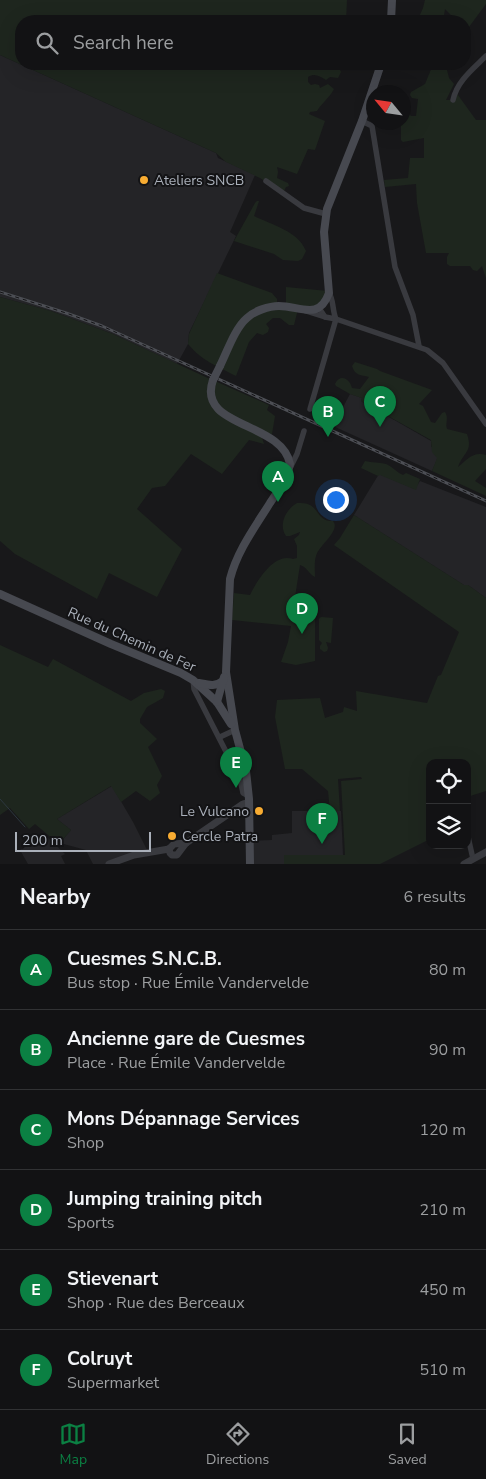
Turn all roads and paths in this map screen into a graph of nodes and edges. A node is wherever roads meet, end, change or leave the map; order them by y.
1 (392, 0) edge
2 (391, 15) edge
3 (486, 56) edge
4 (379, 70) edge
5 (453, 100) dead end
6 (362, 121) junction
7 (266, 181) dead end
8 (326, 214) junction
9 (329, 293) junction
10 (321, 307) junction
11 (306, 310) junction
12 (333, 312) junction
13 (326, 317) junction
14 (336, 319) junction
15 (419, 346) junction
16 (310, 409) dead end
17 (486, 424) edge
18 (304, 430) dead end
19 (289, 470) junction
20 (0, 594) edge
21 (226, 672) junction
22 (195, 681) junction
23 (223, 681) junction
24 (228, 694) junction
25 (217, 702) junction
26 (235, 730) junction
27 (220, 737) junction
28 (249, 799) junction
29 (238, 808) junction
30 (250, 810) junction
31 (182, 845) junction
32 (169, 849) junction
33 (471, 849) edge
34 (486, 852) edge
35 (473, 859) junction
36 (109, 864) edge
37 (250, 864) edge
38 (464, 864) edge

1 - 2 main road
3 - 5 street
4 - 6 main road
6 - 8 main road
6 - 15 street
7 - 8 street
8 - 9 main road
9 - 10 main road
9 - 12 street
10 - 11 main road
10 - 12 street
10 - 13 street
11 - 13 street
11 - 19 main road, bridge
12 - 14 street
13 - 14 street
14 - 15 street
14 - 16 street
15 - 17 street
18 - 19 street
19 - 21 main road
20 - 22 main road, Rue du Chemin de Fer
21 - 23 main road
21 - 24 main road
22 - 23 main road
22 - 25 main road, Rue du Chemin de Fer
22 - 27 street
23 - 25 main road
24 - 25 main road
24 - 26 main road
25 - 26 main road, Rue du Chemin de Fer
26 - 27 street
26 - 28 main road
27 - 28 street
28 - 29 street
28 - 30 main road
29 - 30 street
29 - 31 street
30 - 37 main road
31 - 32 street
31 - 32 street
32 - 36 street
33 - 35 street
34 - 35 street
35 - 38 street

